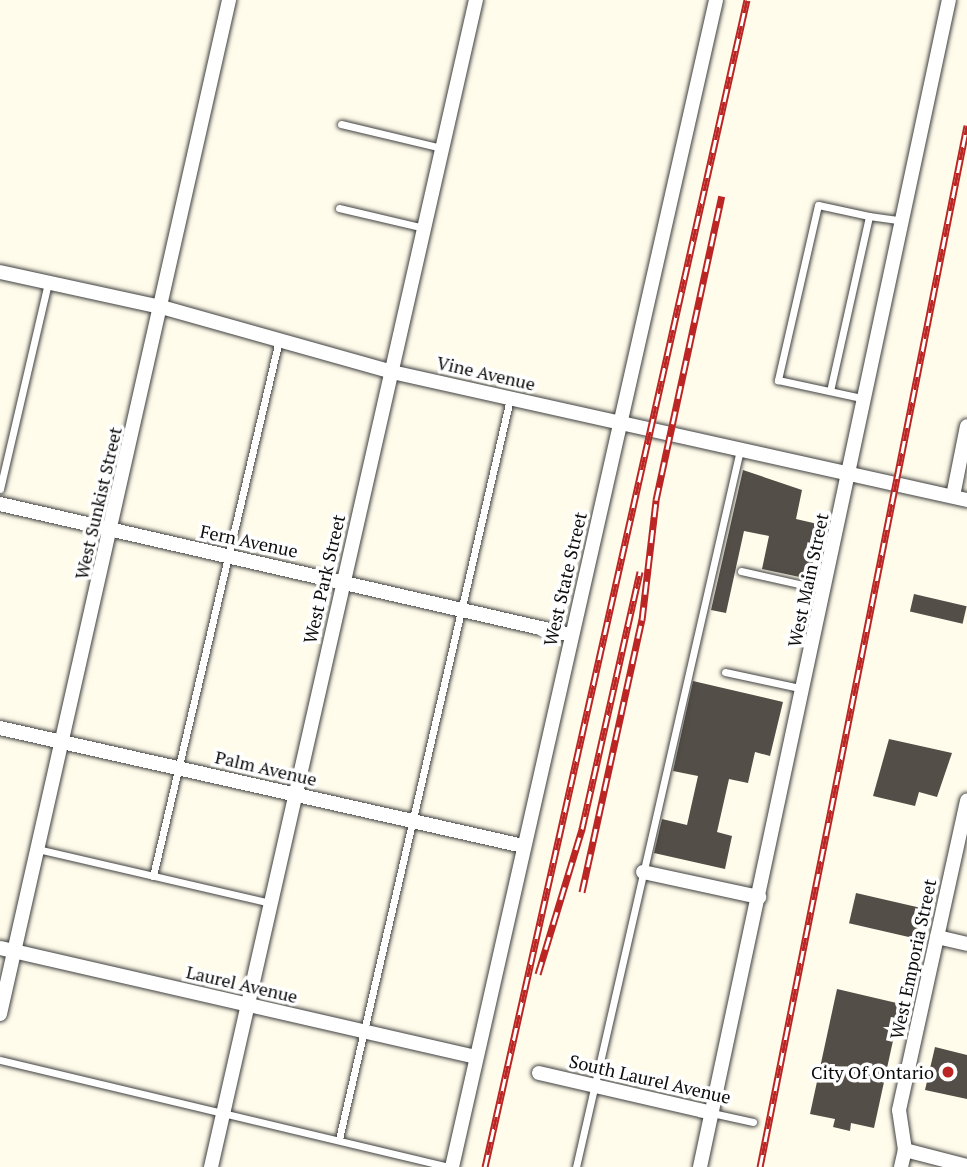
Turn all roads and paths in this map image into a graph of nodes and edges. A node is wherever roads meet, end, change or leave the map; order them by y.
1 (229, 0) edge
2 (476, 0) edge
3 (714, 0) edge
4 (949, 0) edge
5 (341, 124) dead end
6 (442, 148) junction
7 (339, 208) dead end
8 (869, 216) junction
9 (903, 222) junction
10 (425, 228) junction
11 (0, 272) edge
12 (48, 283) junction
13 (161, 307) junction
14 (279, 340) junction
15 (392, 372) junction
16 (830, 391) junction
17 (510, 399) junction
18 (867, 399) junction
19 (621, 424) junction
20 (967, 426) edge
21 (740, 450) junction
22 (851, 474) junction
23 (0, 488) edge
24 (960, 498) edge
25 (0, 504) edge
26 (112, 531) junction
27 (228, 556) junction
28 (741, 571) dead end
29 (343, 581) junction
30 (826, 590) junction
31 (463, 609) junction
32 (571, 635) junction
33 (725, 672) dead end
34 (804, 689) junction
35 (0, 727) edge
36 (61, 741) junction
37 (178, 768) junction
38 (295, 795) junction
39 (967, 800) edge
40 (413, 821) junction
41 (523, 846) junction
42 (37, 849) junction
43 (643, 872) junction
44 (153, 876) junction
45 (759, 897) junction
46 (270, 903) junction
47 (937, 937) junction
48 (967, 944) edge
49 (7, 950) edge
50 (245, 1005) junction
51 (0, 1014) edge
52 (362, 1031) junction
53 (476, 1057) junction
54 (0, 1060) edge
55 (538, 1073) dead end
56 (595, 1086) junction
57 (223, 1110) junction
58 (712, 1113) junction
59 (753, 1122) dead end
60 (339, 1139) junction
61 (905, 1150) junction
62 (967, 1166) edge
63 (211, 1167) edge
64 (451, 1167) edge
65 (576, 1167) edge
66 (700, 1167) edge
67 (901, 1167) edge

1 - 13 street, West Sunkist Street
2 - 6 street, West Park Street
3 - 19 street, West State Street
4 - 9 street, West Main Street
5 - 6 lane
6 - 10 street, West Park Street
7 - 10 lane
8 - 9 lane
8 - 16 lane
8 - 16 lane
9 - 18 street, West Main Street
10 - 15 street, West Park Street
11 - 12 street, Vine Avenue
12 - 13 street, Vine Avenue
12 - 23 lane
13 - 14 street, Vine Avenue
13 - 26 street, West Sunkist Street
14 - 15 street, Vine Avenue
14 - 27 lane
15 - 17 street, Vine Avenue
15 - 29 street, West Park Street
16 - 18 lane
17 - 19 street, Vine Avenue
17 - 31 lane
18 - 22 street, West Main Street
19 - 21 street, Vine Avenue
19 - 32 street, West State Street
20 - 24 street
21 - 22 street, Vine Avenue
21 - 43 lane
22 - 24 street, Vine Avenue
22 - 30 street, West Main Street
25 - 26 street, Fern Avenue
26 - 27 street, Fern Avenue
26 - 36 street, West Sunkist Street
27 - 29 street, Fern Avenue
27 - 37 lane
28 - 30 lane
29 - 31 street, Fern Avenue
29 - 38 street, West Park Street
30 - 34 street, West Main Street
31 - 32 street, Fern Avenue
31 - 40 lane
32 - 41 street, West State Street
33 - 34 lane
34 - 45 street, West Main Street
35 - 36 street, Palm Avenue
36 - 37 street, Palm Avenue
36 - 42 street, West Sunkist Street
37 - 38 street, Palm Avenue
37 - 44 lane
38 - 40 street, Palm Avenue
38 - 46 street, West Park Street
39 - 47 street, West Emporia Street
40 - 41 street, Palm Avenue
40 - 52 lane
41 - 53 street, West State Street
42 - 44 lane
42 - 49 street, West Sunkist Street
43 - 45 street
43 - 56 lane
44 - 46 lane
45 - 58 street, West Main Street
46 - 50 street, West Park Street
47 - 48 street
47 - 61 street, West Emporia Street
49 - 50 street, Laurel Avenue
49 - 51 street, West Sunkist Street
50 - 52 street, Laurel Avenue
50 - 57 street, West Park Street
52 - 53 street, Laurel Avenue
52 - 60 lane
53 - 64 street, West State Street
54 - 57 lane
55 - 56 street, South Laurel Avenue
56 - 58 street, South Laurel Avenue
56 - 65 lane
57 - 60 lane
57 - 63 street, West Park Street
58 - 59 lane, South Laurel Avenue
58 - 66 street, West Main Street
60 - 64 lane
61 - 62 street
61 - 67 street, West Emporia Street

